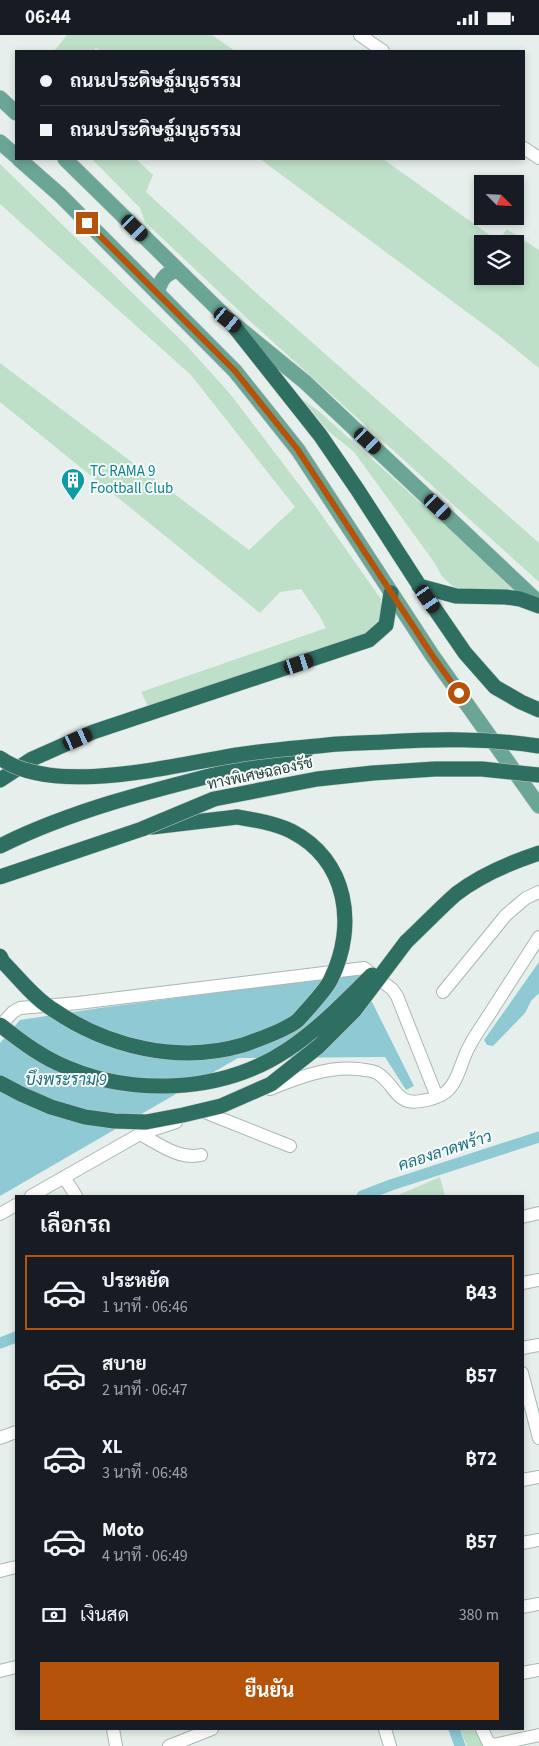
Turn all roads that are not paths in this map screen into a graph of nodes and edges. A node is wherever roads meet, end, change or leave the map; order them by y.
1 (360, 35) edge
2 (382, 50) edge
3 (0, 98) edge
4 (15, 112) edge
5 (0, 142) edge
6 (525, 149) edge
7 (15, 154) edge
8 (539, 158) edge
9 (21, 160) edge
10 (66, 160) edge
11 (177, 270) junction
12 (157, 293) junction
13 (228, 320) junction
14 (419, 586) junction
15 (391, 593) junction
16 (539, 604) edge
17 (539, 710) edge
18 (329, 745) junction
19 (539, 746) edge
20 (0, 758) edge
21 (539, 775) edge
22 (0, 780) edge
23 (539, 806) edge
24 (142, 829) junction
25 (0, 846) edge
26 (539, 853) edge
27 (0, 877) edge
28 (539, 892) edge
29 (406, 942) junction
30 (537, 942) edge
31 (0, 956) edge
32 (443, 992) dead end
33 (0, 1025) edge
34 (0, 1083) edge
35 (437, 1097) junction
36 (207, 1113) junction
37 (140, 1134) junction
38 (290, 1146) dead end
39 (201, 1155) dead end
40 (64, 1177) junction
41 (33, 1195) edge
42 (75, 1195) edge
43 (15, 1206) edge
44 (539, 1213) edge
45 (0, 1214) edge
46 (524, 1217) edge
47 (539, 1280) edge
48 (524, 1283) edge
49 (539, 1345) edge
50 (524, 1348) edge
51 (524, 1381) edge
52 (531, 1411) edge
53 (15, 1432) edge
54 (0, 1438) edge
55 (539, 1438) edge
56 (539, 1477) edge
57 (524, 1480) edge
58 (539, 1540) edge
59 (524, 1543) edge
60 (15, 1567) edge
61 (0, 1571) edge
62 (539, 1604) edge
63 (524, 1607) edge
64 (15, 1667) edge
65 (539, 1670) edge
66 (0, 1671) edge
67 (524, 1673) edge
68 (113, 1730) edge
69 (209, 1730) edge
70 (385, 1730) edge
71 (482, 1730) edge
72 (539, 1735) edge
73 (116, 1746) edge
74 (169, 1746) edge
75 (390, 1746) edge

1 - 2 street
3 - 4 main road
5 - 7 main road
6 - 8 street
9 - 12 main road
10 - 11 main road
11 - 12 main road
11 - 13 main road
12 - 15 main road
13 - 14 highway
13 - 16 main road
14 - 16 highway
14 - 17 highway
15 - 22 highway
15 - 23 main road
18 - 19 highway, ทางพิเศษฉลองรัช, bridge
18 - 20 highway, bridge
18 - 25 highway, ทางพิเศษฉลองรัช, bridge
21 - 24 highway, ทางพิเศษฉลองรัช, bridge
24 - 27 highway, ทางพิเศษฉลองรัช, bridge
24 - 31 highway, bridge
26 - 29 highway
28 - 32 street
29 - 33 highway, bridge
29 - 34 highway, bridge
30 - 35 street
33 - 35 street
35 - 36 street
36 - 37 street
36 - 38 street
37 - 39 street
37 - 40 street
40 - 41 street
40 - 42 street
43 - 45 street
44 - 46 street
47 - 48 street
49 - 50 street
51 - 52 street
52 - 55 street
53 - 54 street
56 - 57 street
58 - 59 street
60 - 61 street
62 - 63 street
64 - 66 street
65 - 67 street
68 - 73 street
69 - 74 street
70 - 75 street
71 - 72 street

